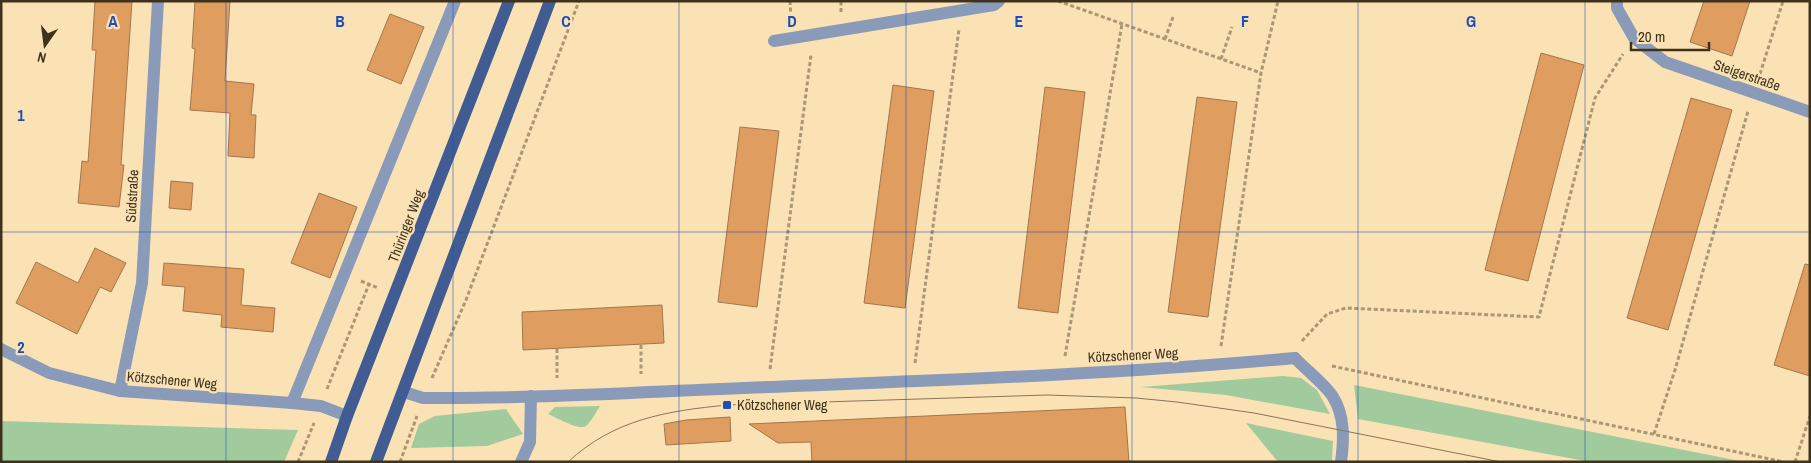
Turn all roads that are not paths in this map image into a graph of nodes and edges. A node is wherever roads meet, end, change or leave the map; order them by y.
1 (158, 1) edge
2 (454, 1) edge
3 (509, 1) edge
4 (550, 1) edge
5 (999, 1) edge
6 (1617, 1) edge
7 (774, 41) dead end
8 (1810, 112) edge
9 (1, 349) edge
10 (120, 391) junction
11 (404, 392) junction
12 (531, 396) junction
13 (292, 402) junction
14 (347, 416) junction
15 (331, 462) edge
16 (376, 462) edge
17 (521, 462) edge
18 (1341, 462) edge

1 - 10 street, Südstraße
2 - 13 street
3 - 14 main road, Thüringer Weg
4 - 11 main road
5 - 7 street
6 - 8 street, Steigerstraße
9 - 10 street, Kötzschener Weg
10 - 13 street, Kötzschener Weg
11 - 12 street, Kötzschener Weg
11 - 16 main road
12 - 17 street
12 - 18 street, Kötzschener Weg
13 - 14 street, Kötzschener Weg
14 - 15 main road, Thüringer Weg

